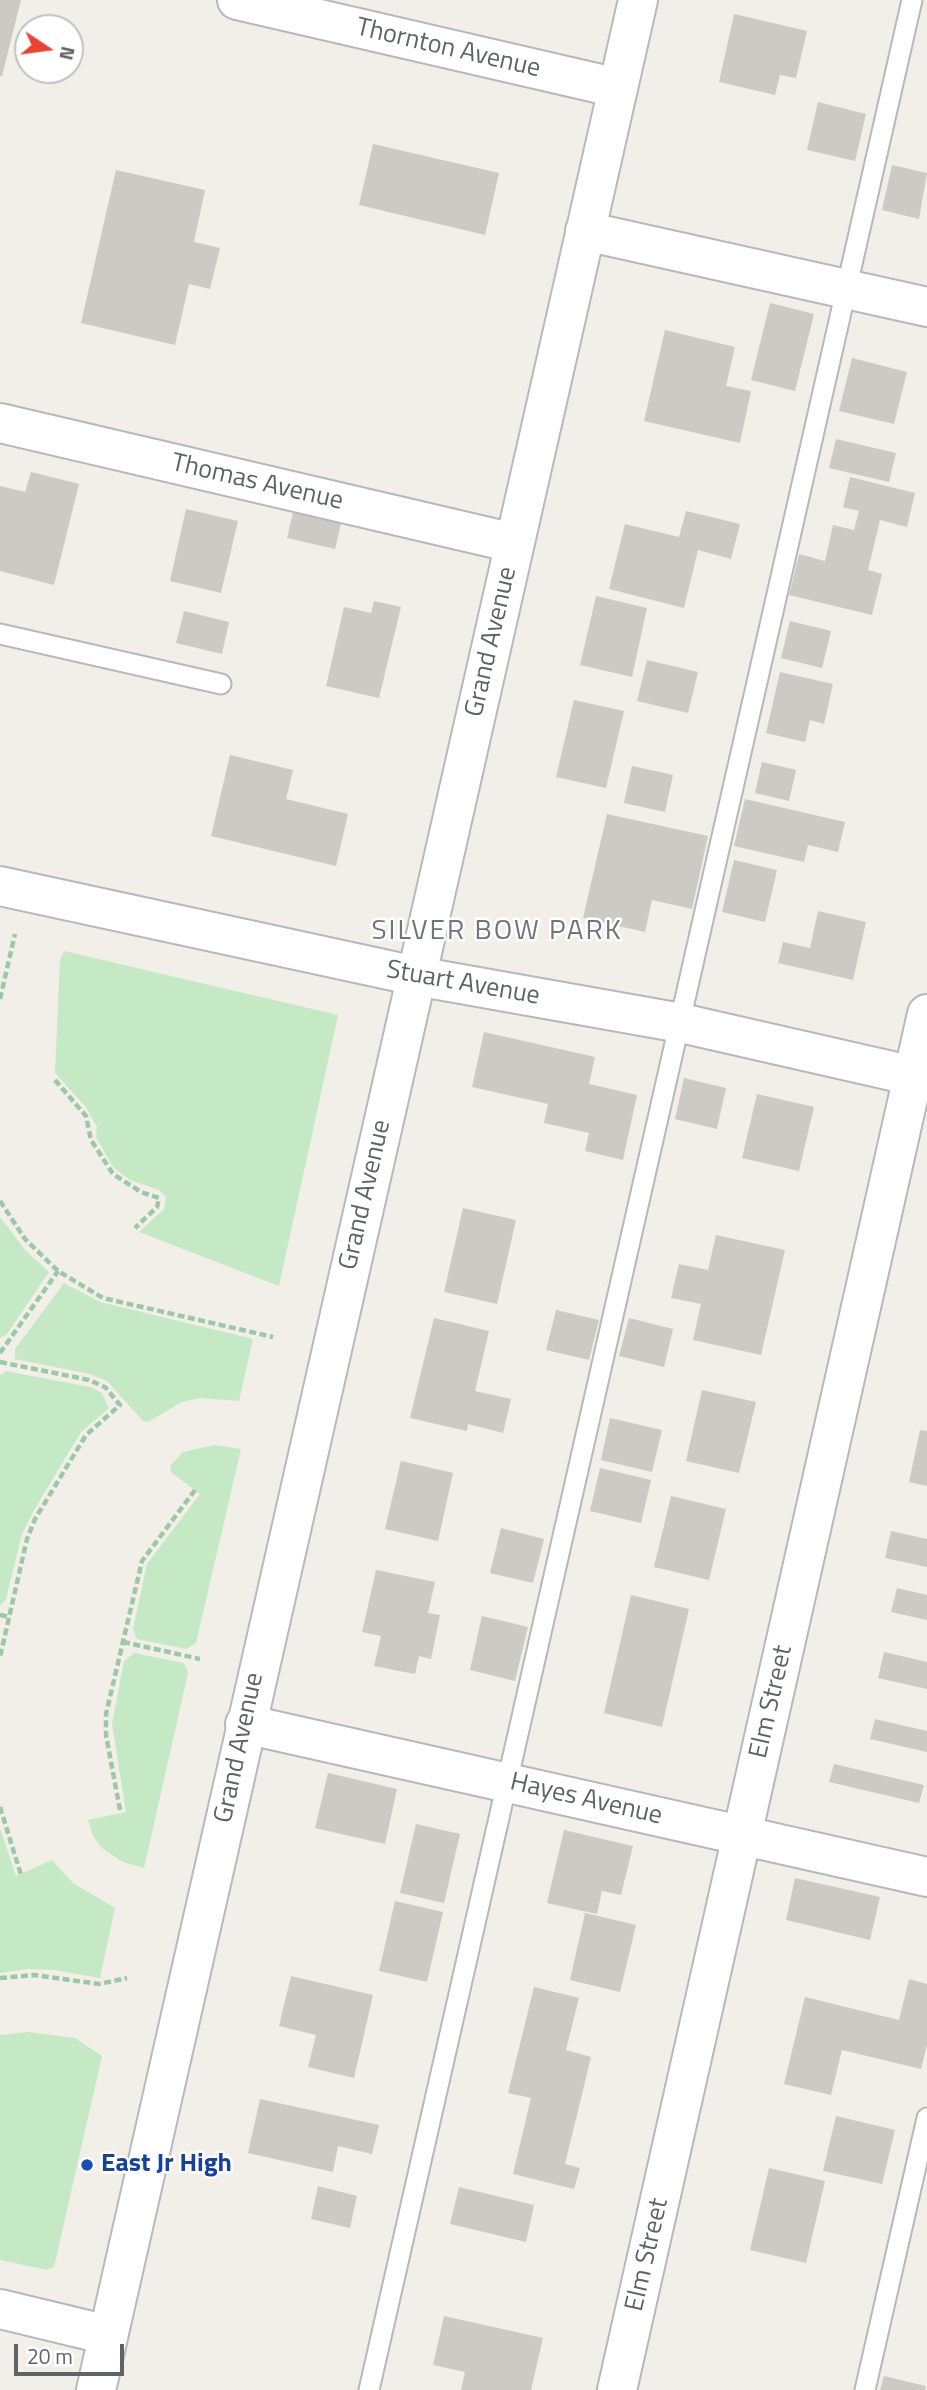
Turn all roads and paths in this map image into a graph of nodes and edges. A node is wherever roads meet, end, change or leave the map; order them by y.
1 (236, 0) edge
2 (638, 0) edge
3 (912, 0) edge
4 (618, 88) junction
5 (585, 230) junction
6 (846, 289) junction
7 (927, 307) edge
8 (0, 423) edge
9 (514, 542) junction
10 (0, 634) edge
11 (221, 684) dead end
12 (0, 886) edge
13 (15, 934) dead end
14 (416, 976) junction
15 (0, 999) edge
16 (927, 1014) edge
17 (681, 1023) junction
18 (920, 1077) edge
19 (55, 1080) dead end
20 (0, 1201) edge
21 (135, 1228) dead end
22 (58, 1271) junction
23 (273, 1337) dead end
24 (0, 1353) edge
25 (0, 1362) edge
26 (195, 1490) dead end
27 (0, 1615) edge
28 (9, 1617) junction
29 (123, 1643) junction
30 (0, 1657) edge
31 (200, 1659) dead end
32 (245, 1724) junction
33 (507, 1783) junction
34 (0, 1807) edge
35 (120, 1810) dead end
36 (743, 1835) junction
37 (21, 1875) dead end
38 (927, 1877) edge
39 (0, 1978) edge
40 (127, 1978) dead end
41 (927, 2118) edge
42 (0, 2309) edge
43 (108, 2335) junction
44 (96, 2390) edge
45 (369, 2390) edge
46 (617, 2390) edge
47 (865, 2390) edge

1 - 4 street, Thornton Avenue
2 - 4 street, Grand Avenue
3 - 6 lane
4 - 5 street, Grand Avenue
5 - 6 street
5 - 9 street, Grand Avenue
6 - 7 street
6 - 17 lane
8 - 9 street, Thomas Avenue
9 - 14 street, Grand Avenue
10 - 11 lane
12 - 14 street, Stuart Avenue
13 - 15 path
14 - 17 street, Stuart Avenue
14 - 32 street, Grand Avenue
16 - 18 street, Elm Street
17 - 18 street, Stuart Avenue
17 - 33 lane
18 - 36 street, Elm Street
19 - 21 path
20 - 22 path
22 - 23 path
22 - 24 path
25 - 28 path
26 - 29 path
27 - 28 path
28 - 30 path
29 - 31 path
29 - 35 path
32 - 33 street, Hayes Avenue
32 - 43 street, Grand Avenue
33 - 36 street, Hayes Avenue
33 - 45 lane
34 - 37 path
36 - 38 street, Hayes Avenue
36 - 46 street, Elm Street
39 - 40 path
41 - 47 lane
42 - 43 street
43 - 44 street, Grand Avenue

